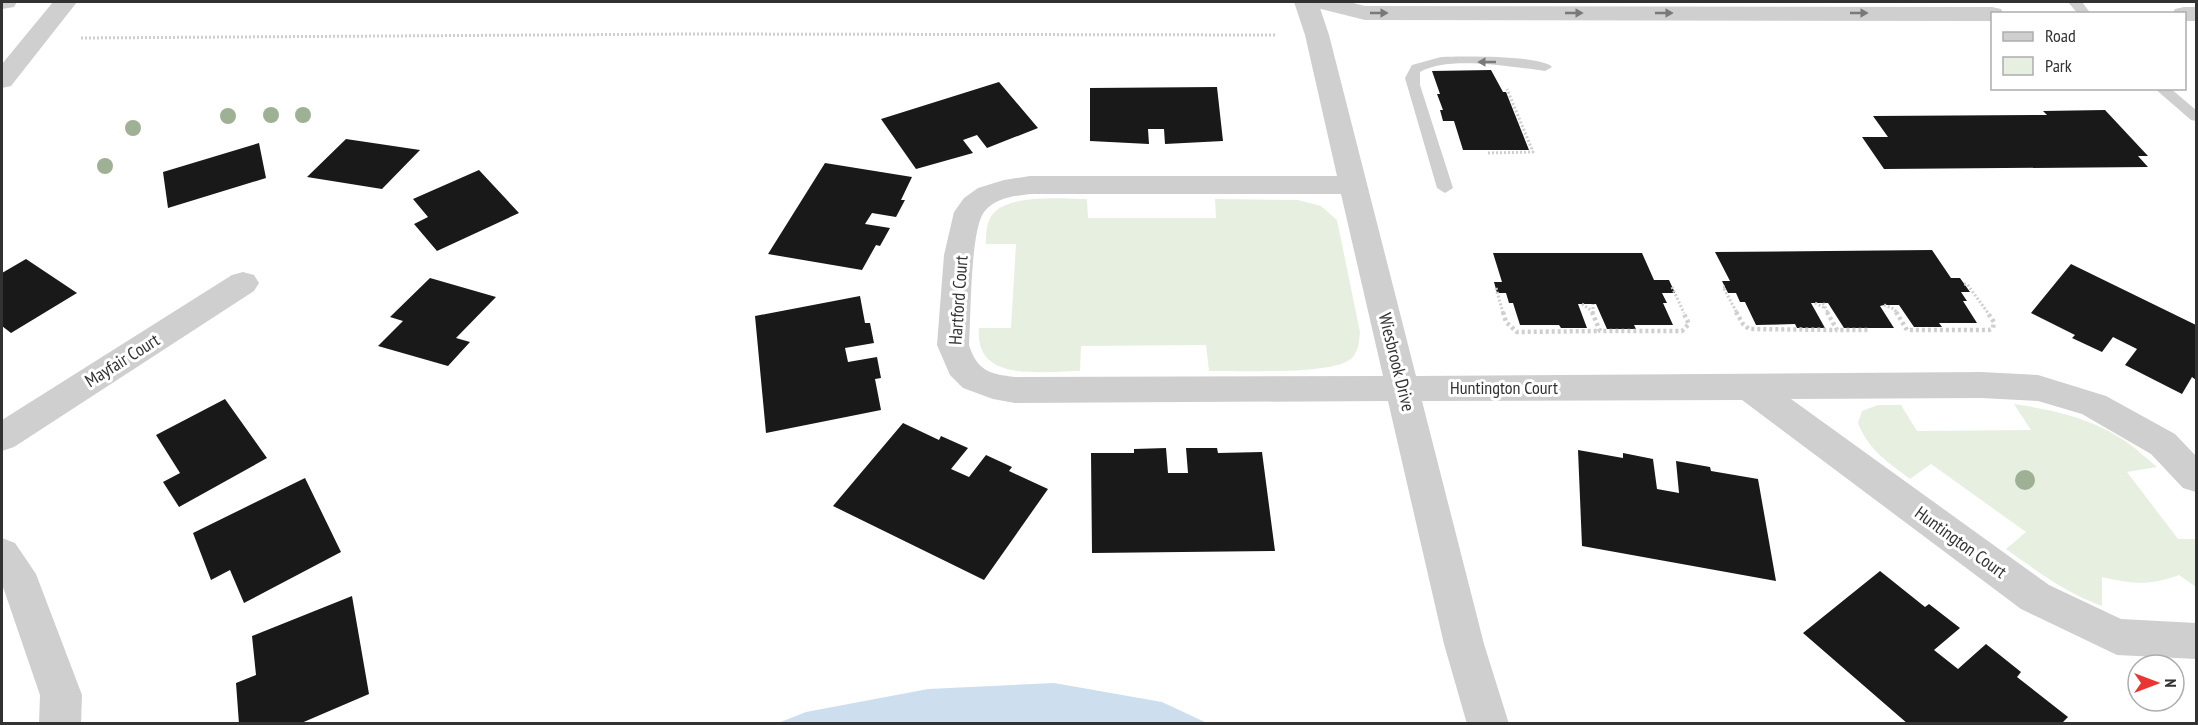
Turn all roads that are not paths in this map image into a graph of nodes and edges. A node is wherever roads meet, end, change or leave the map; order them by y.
1 (65, 2) edge
2 (1306, 2) edge
3 (1322, 2) edge
4 (1991, 14) edge
5 (1545, 67) dead end
6 (2, 81) edge
7 (2163, 90) edge
8 (2196, 117) edge
9 (1354, 185) junction
10 (1445, 188) dead end
11 (243, 283) dead end
12 (1403, 387) junction
13 (1749, 387) junction
14 (2, 437) edge
15 (2196, 478) edge
16 (2, 554) edge
17 (2196, 641) edge
18 (60, 723) edge
19 (1488, 723) edge

1 - 6 street
2 - 9 street, Wiesbrook Drive
3 -> 4 street
5 -> 10 lane
7 - 8 lane
9 - 12 street, Wiesbrook Drive
9 - 12 street, Hartford Court
11 - 14 street, Mayfair Court
12 - 13 street, Huntington Court
12 - 19 street, Wiesbrook Drive
13 - 15 street, Huntington Court
13 - 17 street, Huntington Court
16 - 18 street

